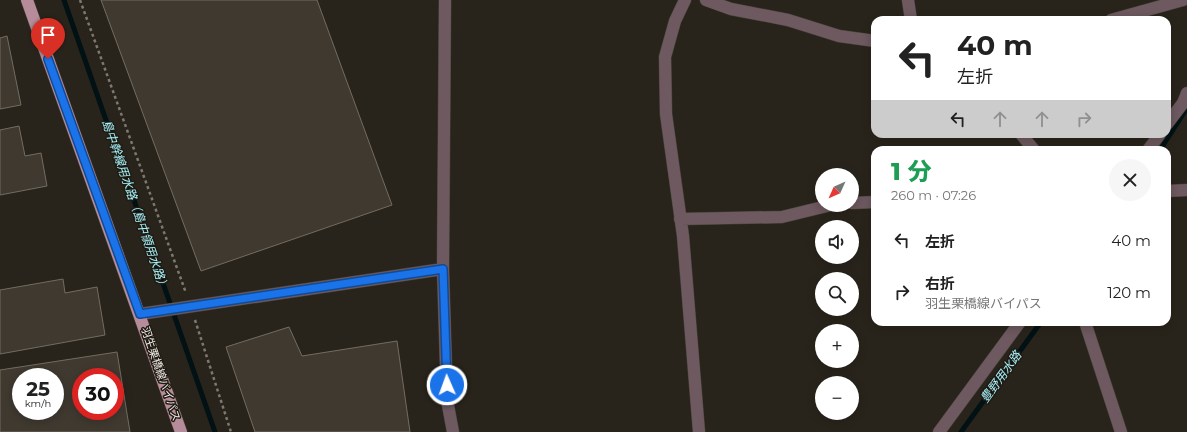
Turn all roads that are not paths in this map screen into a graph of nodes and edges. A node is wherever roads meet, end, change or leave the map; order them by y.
1 (27, 0) edge
2 (445, 0) edge
3 (685, 0) edge
4 (706, 0) edge
5 (908, 0) edge
6 (1183, 0) edge
7 (910, 16) edge
8 (1126, 16) edge
9 (871, 40) edge
10 (1187, 93) edge
11 (1171, 119) edge
12 (1024, 138) edge
13 (1031, 146) edge
14 (1187, 190) edge
15 (1171, 191) edge
16 (871, 202) edge
17 (859, 203) edge
18 (815, 209) edge
19 (680, 219) junction
20 (443, 269) junction
21 (140, 314) junction
22 (1017, 326) edge
23 (1086, 326) edge
24 (181, 432) edge
25 (453, 432) edge
26 (699, 432) edge
27 (939, 432) edge
28 (1121, 432) edge

1 - 21 main road, 羽生栗橋線バイパス
2 - 20 street
3 - 19 street
4 - 9 street
5 - 7 street
6 - 8 street
10 - 11 street
12 - 13 street
14 - 15 street
16 - 17 street
18 - 19 street
19 - 26 street
20 - 21 street
20 - 25 street
21 - 24 main road, 羽生栗橋線バイパス
22 - 27 street
23 - 28 street

